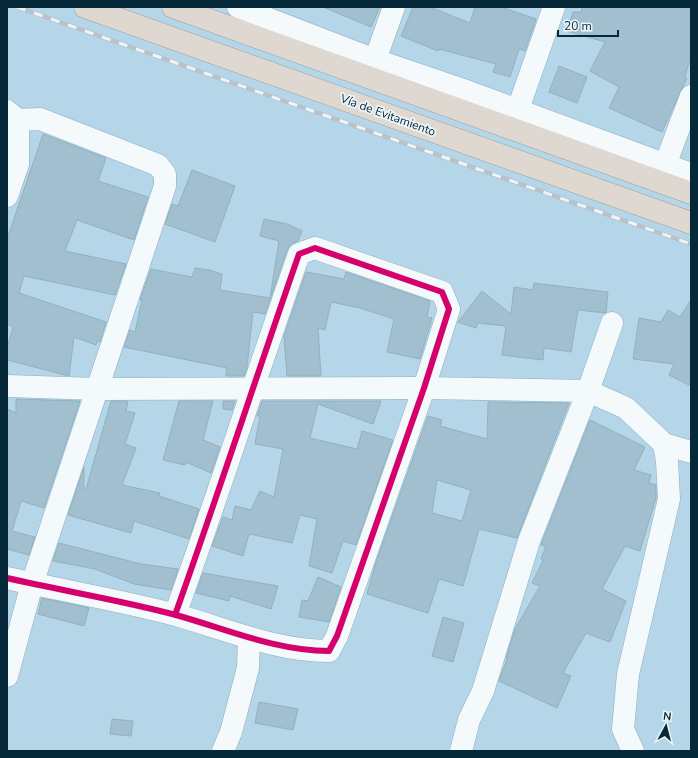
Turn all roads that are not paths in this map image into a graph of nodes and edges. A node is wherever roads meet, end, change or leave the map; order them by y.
1 (85, 7) edge
2 (172, 7) edge
3 (238, 7) edge
4 (394, 7) edge
5 (554, 7) edge
6 (372, 69) junction
7 (691, 96) edge
8 (518, 110) junction
9 (12, 116) edge
10 (665, 165) junction
11 (691, 174) edge
12 (691, 193) edge
13 (7, 196) edge
14 (691, 223) edge
15 (612, 323) dead end
16 (7, 386) edge
17 (252, 388) junction
18 (424, 388) junction
19 (97, 389) junction
20 (588, 391) junction
21 (664, 444) junction
22 (691, 452) edge
23 (7, 578) edge
24 (32, 584) junction
25 (175, 615) junction
26 (250, 638) junction
27 (7, 676) edge
28 (223, 751) edge
29 (461, 751) edge
30 (633, 751) edge

1 - 14 highway, Vía de Evitamiento
2 - 6 highway
3 - 6 street
4 - 6 street
5 - 8 street
6 - 8 street
6 - 12 highway
7 - 10 street
8 - 10 street
9 - 13 street
9 - 19 street
10 - 11 street
15 - 20 street
16 - 19 street
17 - 18 street
17 - 18 street
17 - 19 street
17 - 25 street
18 - 20 street
18 - 26 street
19 - 24 street
20 - 21 street
20 - 29 street
21 - 22 street
21 - 30 street
23 - 24 street
24 - 25 street
24 - 27 street
25 - 26 street
26 - 28 street

